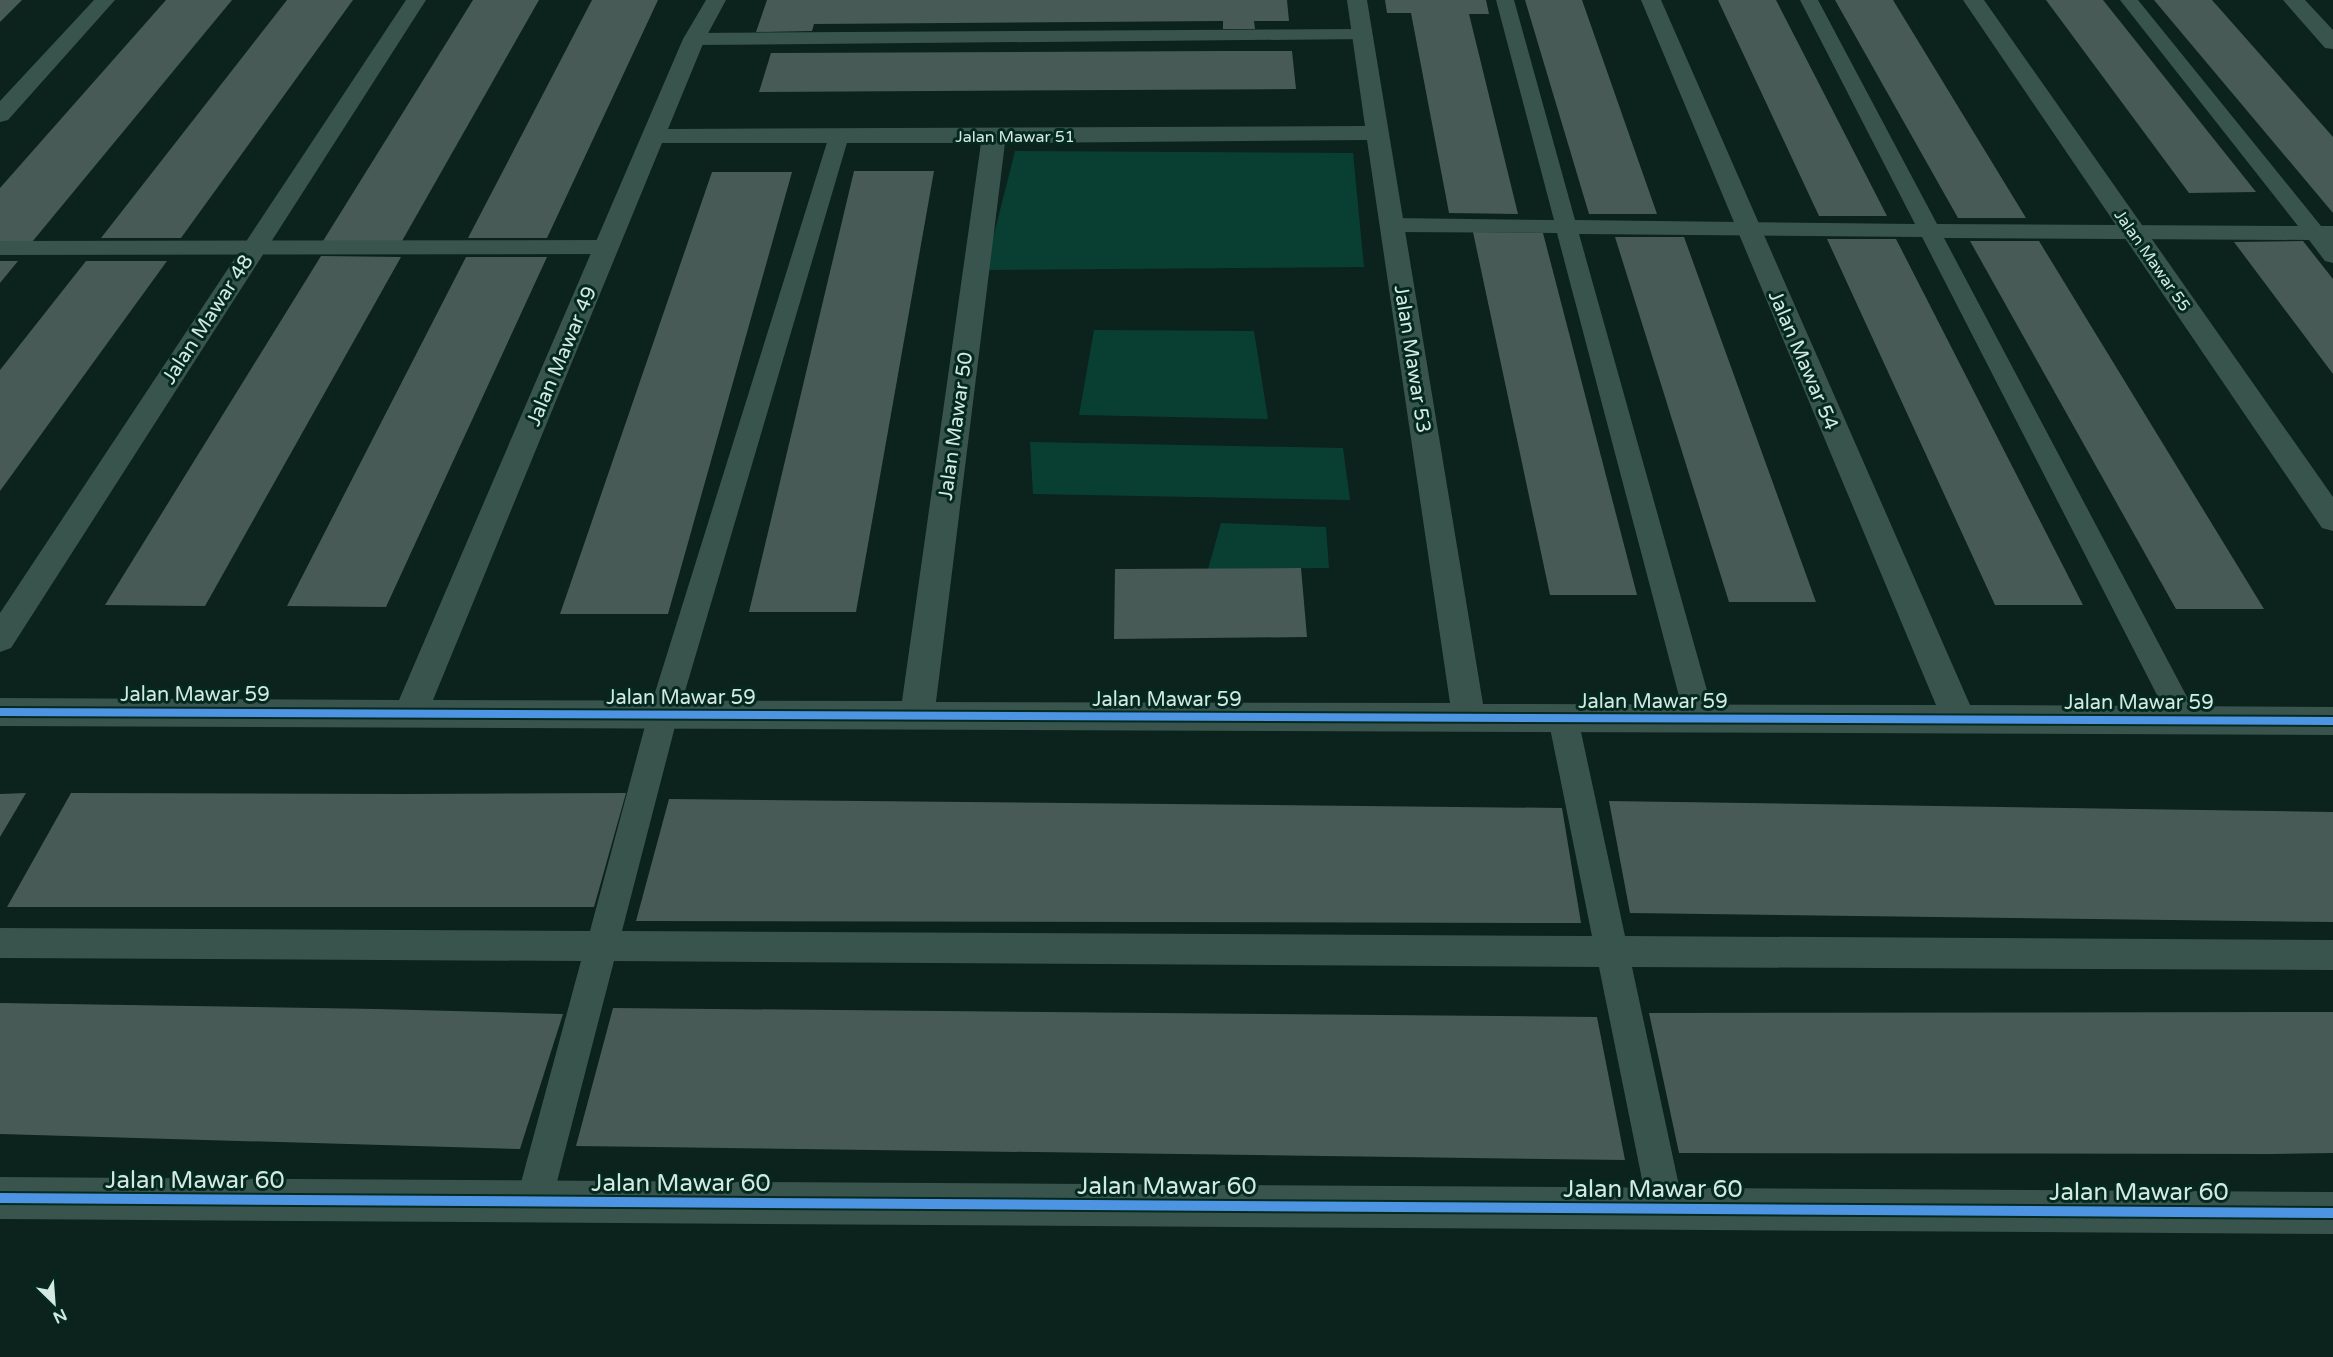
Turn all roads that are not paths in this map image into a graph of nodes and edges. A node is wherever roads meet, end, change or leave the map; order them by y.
1 (105, 0) edge
2 (416, 0) edge
3 (716, 0) edge
4 (1357, 0) edge
5 (1505, 0) edge
6 (1651, 0) edge
7 (1809, 0) edge
8 (1974, 0) edge
9 (2129, 0) edge
10 (2293, 0) edge
11 (1362, 35) junction
12 (694, 39) junction
13 (2333, 43) edge
14 (0, 115) edge
15 (1378, 133) junction
16 (653, 136) junction
17 (839, 136) junction
18 (994, 136) junction
19 (1392, 225) junction
20 (1566, 227) junction
21 (1748, 228) junction
22 (1930, 231) junction
23 (2324, 232) edge
24 (2134, 233) junction
25 (254, 247) junction
26 (607, 247) junction
27 (0, 248) edge
28 (2333, 256) edge
29 (2333, 520) edge
30 (0, 639) edge
31 (0, 712) edge
32 (410, 714) junction
33 (663, 715) junction
34 (917, 716) junction
35 (1469, 718) junction
36 (1563, 718) junction
37 (1700, 719) junction
38 (1959, 720) junction
39 (2185, 721) junction
40 (2333, 721) edge
41 (0, 942) edge
42 (602, 946) junction
43 (1611, 950) junction
44 (2333, 955) edge
45 (0, 1198) edge
46 (534, 1201) junction
47 (1666, 1209) junction
48 (2333, 1213) edge

1 - 14 street
2 - 25 street, Jalan Mawar 48
3 - 12 street, Jalan Mawar 49
4 - 11 street, Jalan Mawar 53
5 - 20 lane
6 - 21 street, Jalan Mawar 54
7 - 22 lane
8 - 24 street, Jalan Mawar 55
9 - 23 lane
10 - 13 street
11 - 12 lane
11 - 15 street, Jalan Mawar 53
12 - 16 street, Jalan Mawar 49
15 - 18 street, Jalan Mawar 51
15 - 19 street, Jalan Mawar 53
16 - 17 street, Jalan Mawar 51
16 - 26 street, Jalan Mawar 49
17 - 18 street, Jalan Mawar 51
17 - 33 lane
18 - 34 street, Jalan Mawar 50
19 - 20 lane
19 - 35 street, Jalan Mawar 53
20 - 21 lane
20 - 37 lane
21 - 22 lane
21 - 38 street, Jalan Mawar 54
22 - 24 lane
22 - 39 lane
23 - 24 lane
23 - 28 lane
24 - 29 street, Jalan Mawar 55
25 - 26 lane
25 - 27 lane
25 - 30 street, Jalan Mawar 48
26 - 32 street, Jalan Mawar 49
31 - 32 street, Jalan Mawar 59
32 - 33 street, Jalan Mawar 59
33 - 34 street, Jalan Mawar 59
33 - 42 lane
34 - 35 street, Jalan Mawar 59
35 - 36 street, Jalan Mawar 59
36 - 37 street, Jalan Mawar 59
36 - 43 lane
37 - 38 street, Jalan Mawar 59
38 - 39 street, Jalan Mawar 59
39 - 40 street, Jalan Mawar 59
41 - 42 lane
42 - 43 lane
42 - 46 lane
43 - 44 lane
43 - 47 lane
45 - 46 street, Jalan Mawar 60
46 - 47 street, Jalan Mawar 60
47 - 48 street, Jalan Mawar 60

